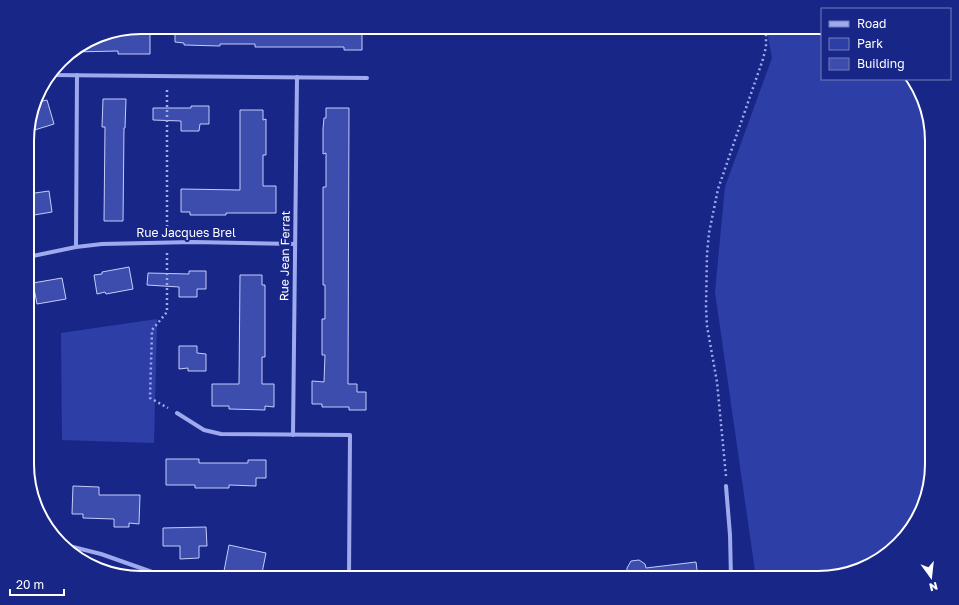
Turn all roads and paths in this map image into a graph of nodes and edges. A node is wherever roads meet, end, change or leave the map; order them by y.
1 (766, 34) edge
2 (58, 75) edge
3 (78, 75) junction
4 (297, 78) junction
5 (367, 78) dead end
6 (295, 244) junction
7 (76, 247) junction
8 (34, 256) edge
9 (177, 413) dead end
10 (293, 435) junction
11 (726, 486) joint
12 (72, 546) edge
13 (150, 571) edge
14 (349, 571) edge
15 (731, 571) edge

1 - 11 path
2 - 3 street
3 - 4 street
3 - 7 street
4 - 5 street
4 - 6 street, Rue Jean Ferrat
6 - 7 street, Rue Jacques Brel
6 - 10 street, Rue Jean Ferrat
7 - 8 street, Rue Jacques Brel
9 - 10 street
10 - 14 street
11 - 15 street
12 - 13 street

